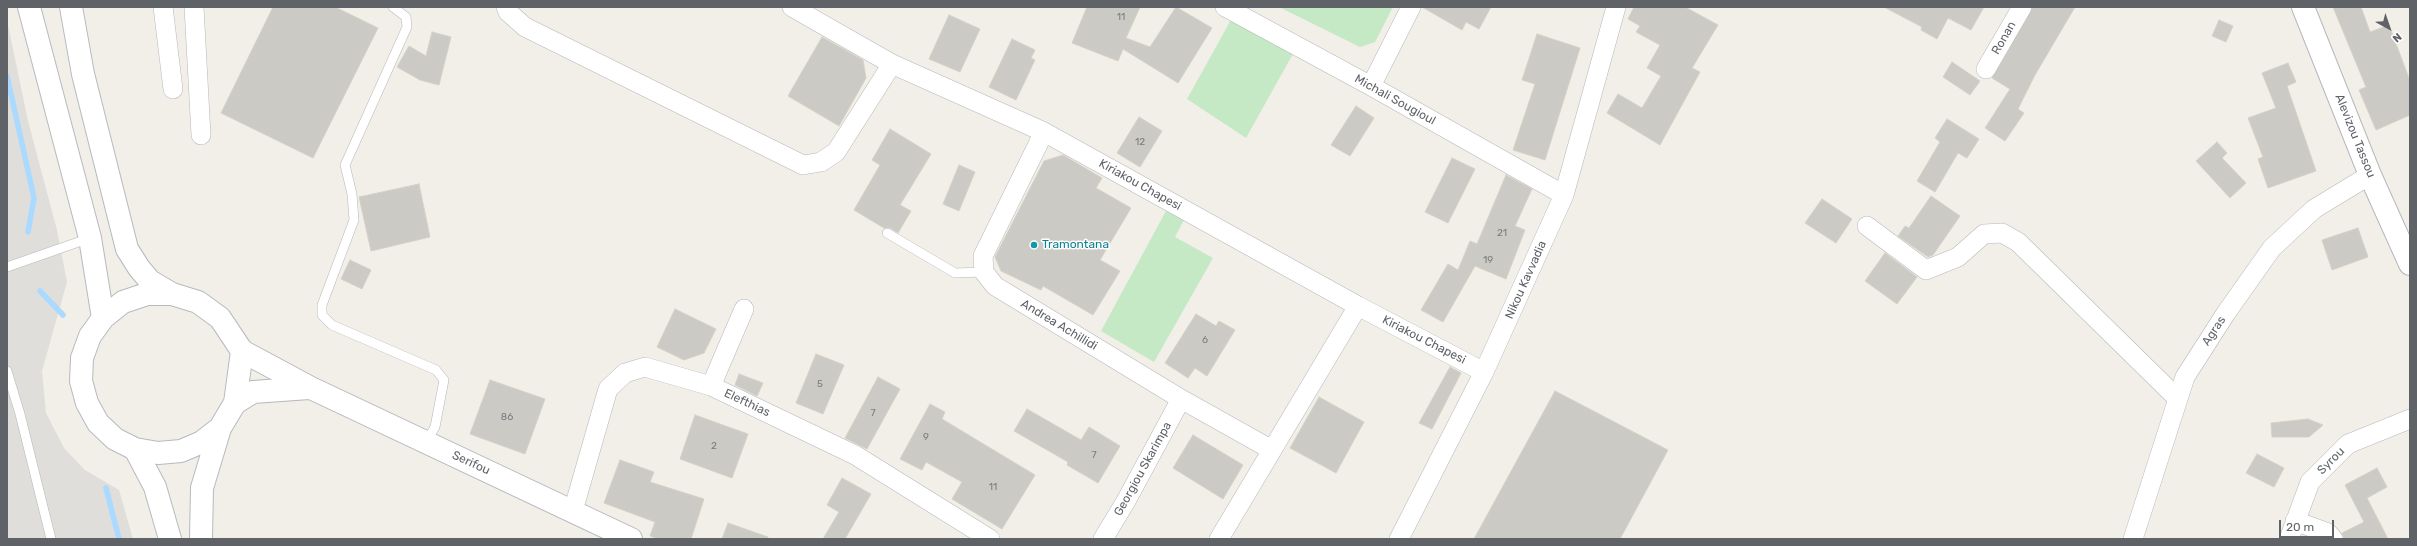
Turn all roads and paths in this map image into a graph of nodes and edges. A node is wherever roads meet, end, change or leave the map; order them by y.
1 (29, 7) edge
2 (71, 7) edge
3 (163, 7) edge
4 (194, 7) edge
5 (393, 7) edge
6 (506, 7) edge
7 (792, 7) edge
8 (1411, 7) edge
9 (1616, 7) edge
10 (2022, 7) edge
11 (2303, 7) edge
12 (1232, 9) edge
13 (892, 64) junction
14 (1986, 70) dead end
15 (1371, 86) junction
16 (173, 89) dead end
17 (1044, 132) junction
18 (201, 135) dead end
19 (2370, 175) junction
20 (1564, 195) junction
21 (1867, 226) dead end
22 (886, 233) dead end
23 (90, 238) junction
24 (2410, 264) edge
25 (7, 267) edge
26 (984, 272) junction
27 (172, 294) junction
28 (1358, 306) junction
29 (744, 309) dead end
30 (103, 318) junction
31 (242, 351) junction
32 (7, 371) edge
33 (1484, 372) junction
34 (711, 386) junction
35 (311, 388) junction
36 (1181, 399) junction
37 (2178, 399) junction
38 (236, 403) junction
39 (2410, 419) edge
40 (220, 428) junction
41 (426, 442) junction
42 (135, 449) junction
43 (1272, 450) junction
44 (573, 511) junction
45 (2295, 521) junction
46 (51, 539) edge
47 (170, 539) edge
48 (201, 539) edge
49 (631, 539) edge
50 (990, 539) edge
51 (1103, 539) edge
52 (1219, 539) edge
53 (1399, 539) edge
54 (2133, 539) edge
55 (2289, 539) edge
56 (2333, 539) edge

1 - 23 main road
2 - 27 main road
3 - 16 street
4 - 18 street
5 - 41 lane
6 - 13 street
7 - 13 street, Kiriakou Chapesi
8 - 15 street
9 - 20 street, Nikou Kavvadia
10 - 14 street, Ronan
11 - 19 main road, Alevizou Tassou
12 - 15 street, Michali Sougioul
13 - 17 street, Kiriakou Chapesi
15 - 20 street, Michali Sougioul
17 - 26 street
17 - 28 street, Kiriakou Chapesi
19 - 24 main road, Alevizou Tassou
19 - 37 street, Agras
20 - 33 street, Nikou Kavvadia
21 - 37 street
22 - 26 lane
23 - 25 lane
23 - 30 main road
26 - 36 street, Andrea Achillidi
27 - 30 main road
27 - 31 main road
28 - 33 street, Kiriakou Chapesi
28 - 43 street
29 - 34 street
30 - 42 main road
31 - 35 main road, Serifou
31 - 38 main road
32 - 46 lane
33 - 53 street, Nikou Kavvadia
34 - 44 street, Elefthias
34 - 50 street, Elefthias
35 - 38 main road, Serifou
35 - 41 main road, Serifou
36 - 43 street, Andrea Achillidi
36 - 51 street, Georgiou Skarimpa
37 - 54 street, Agras
38 - 40 main road
39 - 45 street, Syrou
40 - 42 main road
40 - 48 main road
41 - 44 main road, Serifou
42 - 47 main road
43 - 52 street
44 - 49 main road, Serifou
45 - 55 street, Syrou
45 - 56 street

